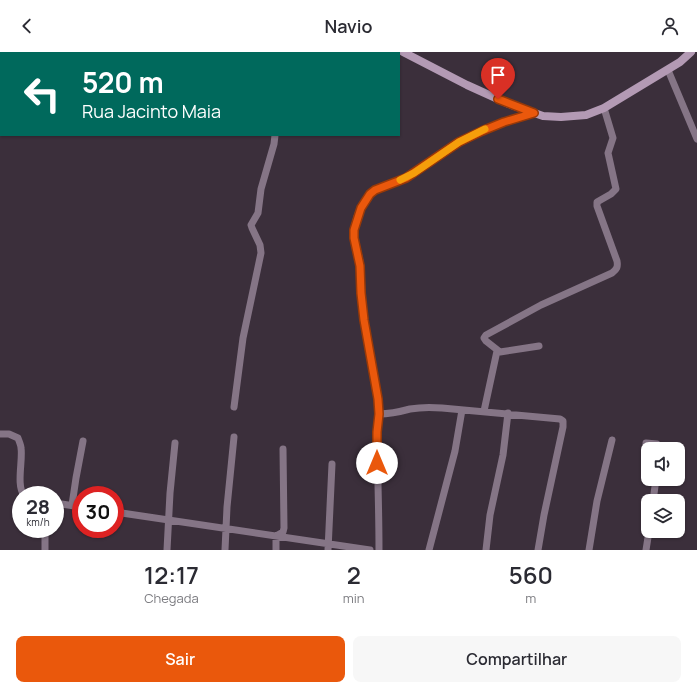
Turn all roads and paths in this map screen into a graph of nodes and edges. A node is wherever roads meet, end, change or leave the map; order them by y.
1 (403, 52) edge
2 (691, 52) edge
3 (668, 70) junction
4 (604, 108) junction
5 (534, 113) junction
6 (275, 136) edge
7 (697, 139) edge
8 (539, 346) dead end
9 (498, 351) junction
10 (234, 407) dead end
11 (462, 410) junction
12 (484, 411) junction
13 (508, 413) junction
14 (379, 414) junction
15 (0, 434) edge
16 (234, 437) dead end
17 (612, 440) dead end
18 (83, 441) dead end
19 (175, 443) dead end
20 (283, 449) dead end
21 (332, 464) dead end
22 (21, 486) edge
23 (75, 486) edge
24 (64, 504) edge
25 (72, 505) edge
26 (124, 514) edge
27 (169, 521) junction
28 (226, 529) junction
29 (276, 536) junction
30 (45, 538) edge
31 (648, 538) edge
32 (432, 542) junction
33 (327, 547) edge
34 (45, 550) edge
35 (167, 550) edge
36 (225, 550) edge
37 (276, 550) edge
38 (370, 550) edge
39 (379, 550) edge
40 (429, 550) edge
41 (437, 550) edge
42 (486, 550) edge
43 (538, 550) edge
44 (589, 550) edge
45 (646, 550) edge

1 - 5 street
2 - 3 street
3 - 4 street
3 - 7 street
4 - 5 street
4 - 9 street
5 - 14 street
6 - 10 street
8 - 9 street
9 - 12 street
11 - 12 street
11 - 14 street
11 - 32 street
12 - 13 street
13 - 42 street
13 - 43 street
14 - 39 street
15 - 22 street
16 - 28 street
17 - 44 street
18 - 23 street
19 - 27 street
20 - 29 street
21 - 33 street
24 - 25 street
26 - 27 street
27 - 28 street
27 - 35 street
28 - 29 street
28 - 36 street
29 - 33 street
29 - 37 street
30 - 34 street
31 - 45 street
32 - 40 street
32 - 41 street
33 - 38 street

